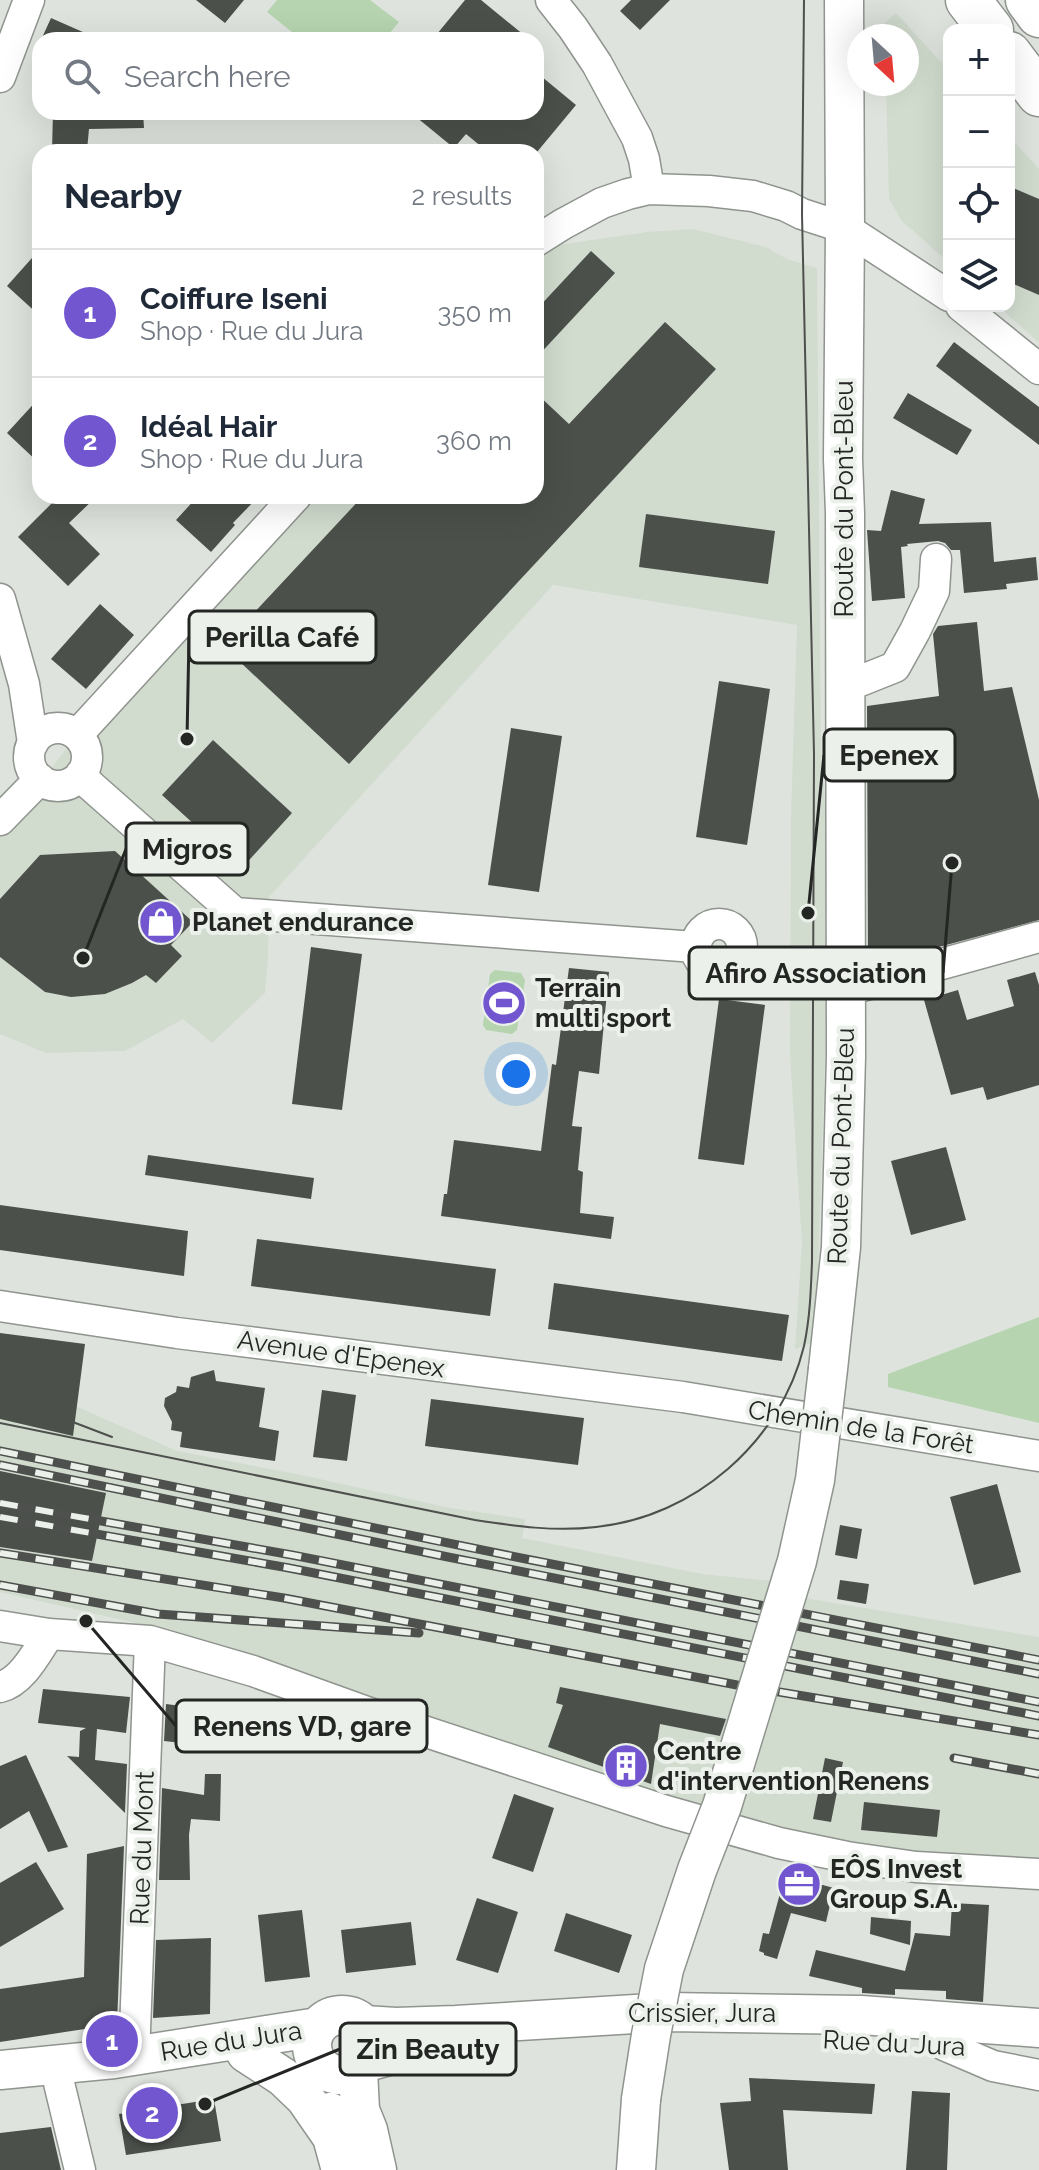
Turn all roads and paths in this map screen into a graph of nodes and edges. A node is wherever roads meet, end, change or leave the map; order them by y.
1 (29, 0) edge
2 (551, 0) edge
3 (844, 0) edge
4 (968, 0) edge
5 (1028, 0) edge
6 (1039, 15) edge
7 (986, 24) edge
8 (1015, 62) edge
9 (0, 77) edge
10 (1039, 94) edge
11 (649, 189) junction
12 (845, 228) junction
13 (544, 236) edge
14 (943, 292) edge
15 (968, 312) edge
16 (1039, 369) edge
17 (289, 504) edge
18 (936, 559) dead end
19 (0, 599) edge
20 (845, 687) junction
21 (77, 735) junction
22 (33, 743) junction
23 (81, 774) junction
24 (40, 779) junction
25 (0, 820) edge
26 (1039, 937) edge
27 (695, 947) dead end
28 (844, 991) junction
29 (0, 1306) edge
30 (683, 1397) joint
31 (1039, 1456) edge
32 (0, 1626) edge
33 (49, 1634) junction
34 (150, 1641) junction
35 (0, 1687) edge
36 (1039, 1874) edge
37 (1039, 2028) edge
38 (944, 2045) junction
39 (415, 2049) junction
40 (318, 2050) junction
41 (363, 2052) junction
42 (246, 2053) junction
43 (1039, 2053) edge
44 (134, 2056) junction
45 (0, 2070) edge
46 (1039, 2075) edge
47 (59, 2083) junction
48 (0, 2093) edge
49 (347, 2146) edge
50 (80, 2170) edge
51 (377, 2170) edge
52 (636, 2170) edge

1 - 9 street
2 - 11 street
3 - 12 main road, Route du Pont-Bleu
4 - 7 highway
5 - 6 highway
8 - 10 highway
11 - 12 street
11 - 13 street
12 - 14 street
12 - 20 main road, Route du Pont-Bleu
15 - 16 street
17 - 21 street
18 - 20 street
19 - 22 street
20 - 28 main road, Route du Pont-Bleu
21 - 22 street
21 - 23 street
22 - 24 street
23 - 24 street
23 - 27 street
24 - 25 street
26 - 28 street
28 - 52 main road, Route du Pont-Bleu, bridge
29 - 30 street, Avenue d'Epenex
30 - 31 street, Chemin de la Forêt
32 - 33 street
33 - 34 street
33 - 35 street
34 - 36 street
34 - 44 street, Rue du Mont
37 - 41 main road, Crissier, Jura
38 - 39 main road, Rue du Jura
38 - 43 main road, Rue du Jura
38 - 46 street
39 - 41 main road, Rue du Jura
39 - 49 main road
40 - 41 main road
40 - 41 main road
40 - 42 main road, Rue du Jura
40 - 44 main road, Rue du Jura
40 - 49 main road
41 - 49 main road
42 - 47 main road, Rue du Jura
42 - 49 main road
44 - 45 main road, Rue du Jura
47 - 48 main road, Rue du Jura
47 - 50 street
49 - 51 main road

